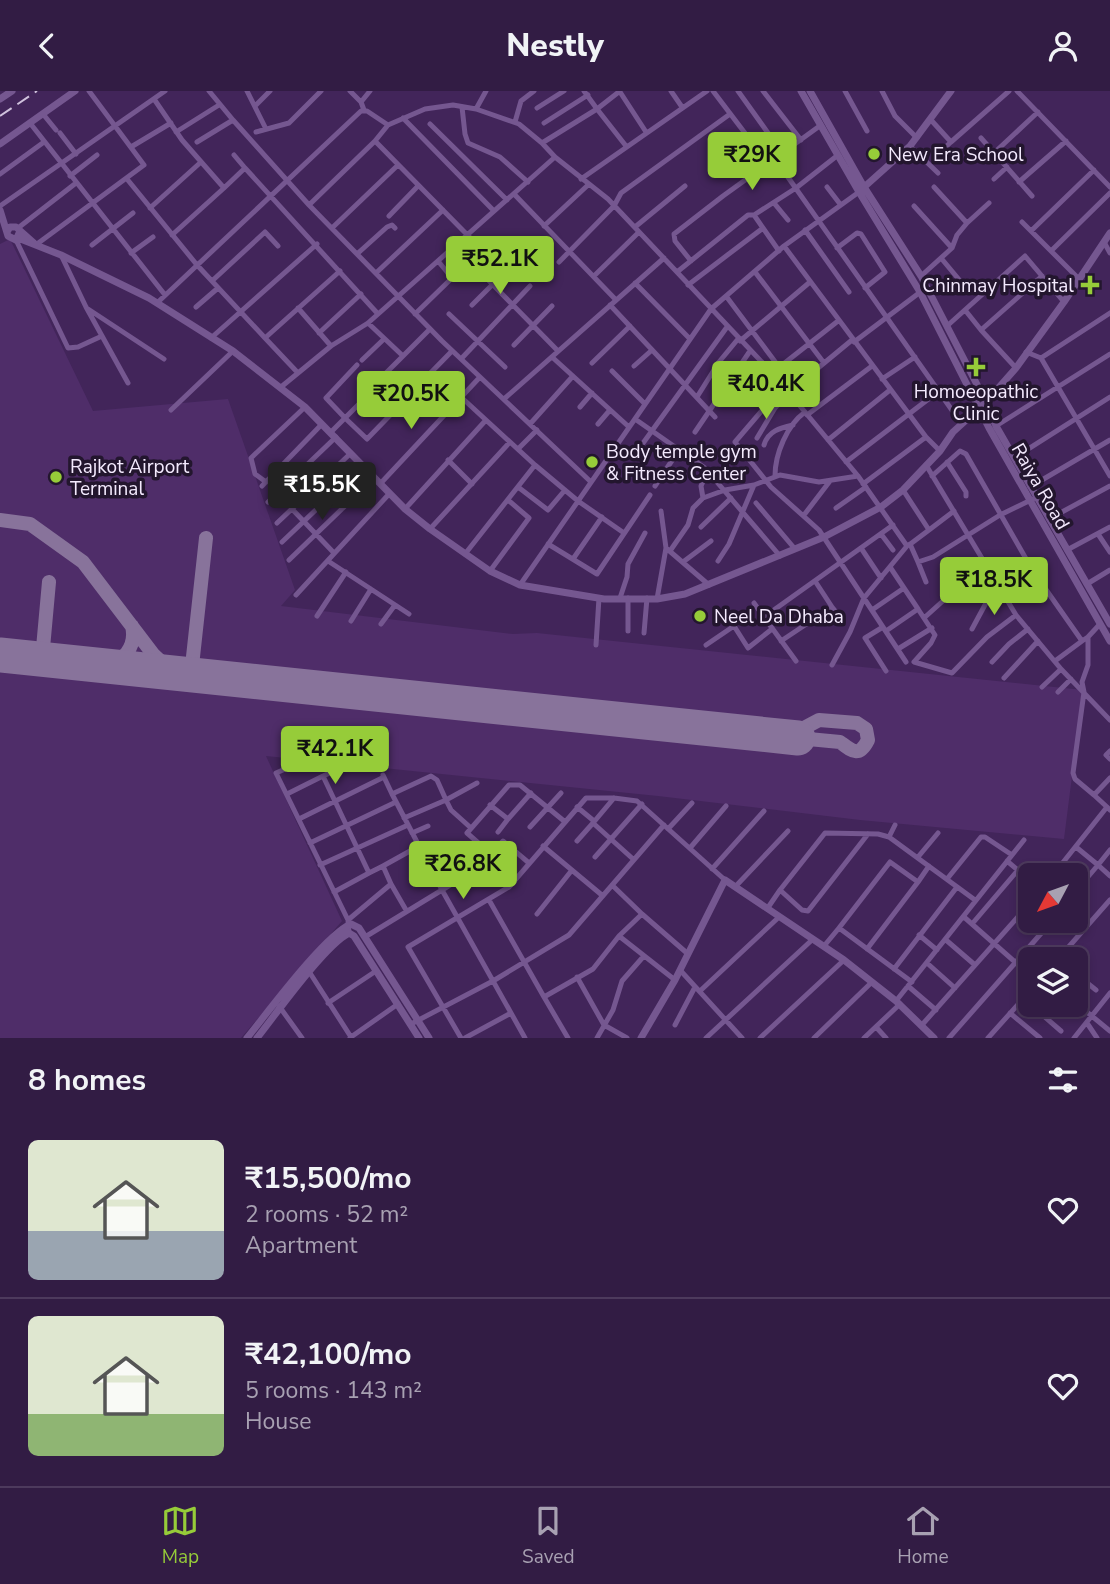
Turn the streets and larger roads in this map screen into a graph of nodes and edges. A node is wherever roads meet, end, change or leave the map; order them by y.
1 (75, 91) edge
2 (89, 91) edge
3 (165, 91) edge
4 (209, 91) edge
5 (247, 91) edge
6 (270, 91) edge
7 (321, 91) edge
8 (350, 91) edge
9 (370, 91) edge
10 (486, 91) edge
11 (534, 91) edge
12 (564, 91) edge
13 (620, 91) edge
14 (671, 91) edge
15 (707, 91) edge
16 (713, 91) edge
17 (738, 91) edge
18 (762, 91) edge
19 (801, 91) edge
20 (810, 91) edge
21 (845, 91) edge
22 (882, 91) edge
23 (951, 91) edge
24 (1009, 91) edge
25 (1017, 91) edge
26 (586, 93) edge
27 (154, 99) junction
28 (361, 102) junction
29 (219, 105) junction
30 (255, 106) junction
31 (463, 107) junction
32 (682, 107) junction
33 (537, 108) dead end
34 (476, 109) junction
35 (597, 109) junction
36 (364, 110) junction
37 (1038, 112) junction
38 (43, 114) junction
39 (730, 114) junction
40 (403, 118) junction
41 (233, 120) junction
42 (930, 120) junction
43 (515, 122) junction
44 (171, 123) junction
45 (544, 123) dead end
46 (430, 124) dead end
47 (27, 125) junction
48 (388, 125) junction
49 (821, 125) junction
50 (115, 126) junction
51 (266, 129) junction
52 (867, 131) dead end
53 (177, 132) junction
54 (256, 132) dead end
55 (646, 132) junction
56 (768, 133) dead end
57 (748, 138) junction
58 (917, 138) junction
59 (981, 138) dead end
60 (801, 140) junction
61 (375, 141) junction
62 (1066, 141) junction
63 (44, 142) junction
64 (197, 142) dead end
65 (951, 142) junction
66 (542, 143) junction
67 (0, 144) edge
68 (754, 145) dead end
69 (626, 146) junction
70 (766, 146) dead end
71 (910, 146) junction
72 (131, 147) junction
73 (728, 153) dead end
74 (939, 153) dead end
75 (994, 153) junction
76 (76, 154) junction
77 (97, 155) dead end
78 (234, 155) dead end
79 (838, 155) junction
80 (555, 157) junction
81 (776, 160) junction
82 (201, 162) junction
83 (61, 164) junction
84 (398, 165) junction
85 (1007, 167) junction
86 (245, 168) junction
87 (1094, 170) junction
88 (937, 173) dead end
89 (0, 174) edge
90 (70, 176) junction
91 (127, 179) junction
92 (288, 179) junction
93 (580, 179) junction
94 (994, 179) dead end
95 (528, 181) junction
96 (1019, 182) junction
97 (76, 183) junction
98 (588, 184) junction
99 (418, 186) junction
100 (685, 186) dead end
101 (827, 187) dead end
102 (934, 187) dead end
103 (1110, 187) edge
104 (224, 188) junction
105 (796, 188) junction
106 (861, 190) junction
107 (1110, 193) edge
108 (514, 194) junction
109 (270, 196) junction
110 (1032, 196) dead end
111 (507, 200) junction
112 (775, 203) junction
113 (989, 203) dead end
114 (92, 204) junction
115 (840, 204) junction
116 (309, 205) junction
117 (614, 206) junction
118 (915, 206) dead end
119 (150, 208) junction
120 (0, 209) edge
121 (443, 210) junction
122 (494, 211) junction
123 (132, 213) dead end
124 (389, 215) dead end
125 (754, 215) junction
126 (788, 220) dead end
127 (818, 221) junction
128 (1022, 222) dead end
129 (967, 223) junction
130 (544, 226) junction
131 (332, 228) junction
132 (395, 228) dead end
133 (763, 228) junction
134 (112, 229) junction
135 (637, 230) junction
136 (805, 230) junction
137 (12, 231) edge
138 (1031, 231) junction
139 (1110, 233) edge
140 (467, 234) junction
141 (172, 235) junction
142 (153, 237) dead end
143 (1104, 242) junction
144 (35, 244) junction
145 (317, 244) junction
146 (92, 245) dead end
147 (278, 246) dead end
148 (455, 246) junction
149 (782, 248) junction
150 (837, 248) junction
151 (952, 248) junction
152 (1051, 251) junction
153 (569, 252) junction
154 (131, 253) junction
155 (1110, 253) edge
156 (357, 254) junction
157 (61, 255) junction
158 (664, 258) junction
159 (941, 258) junction
160 (438, 261) junction
161 (691, 261) junction
162 (559, 262) dead end
163 (197, 265) junction
164 (340, 271) junction
165 (677, 272) junction
166 (755, 272) junction
167 (376, 273) junction
168 (594, 276) junction
169 (921, 276) junction
170 (1042, 277) junction
171 (1079, 279) junction
172 (212, 281) junction
173 (810, 282) junction
174 (635, 283) junction
175 (688, 285) junction
176 (492, 286) junction
177 (530, 286) dead end
178 (218, 288) junction
179 (865, 288) junction
180 (966, 288) dead end
181 (924, 289) junction
182 (849, 292) dead end
183 (165, 295) junction
184 (361, 295) junction
185 (398, 296) junction
186 (726, 296) junction
187 (616, 300) junction
188 (1064, 302) junction
189 (157, 303) junction
190 (472, 305) dead end
191 (610, 305) junction
192 (512, 306) junction
193 (552, 306) dead end
194 (86, 307) junction
195 (196, 307) dead end
196 (780, 307) junction
197 (298, 308) junction
198 (711, 309) junction
199 (965, 310) junction
200 (241, 312) junction
201 (1110, 313) edge
202 (378, 314) junction
203 (415, 314) junction
204 (449, 314) dead end
205 (887, 317) junction
206 (838, 321) junction
207 (368, 323) junction
208 (533, 326) junction
209 (630, 326) junction
210 (947, 326) junction
211 (727, 327) junction
212 (430, 329) junction
213 (752, 330) junction
214 (981, 330) junction
215 (319, 333) junction
216 (102, 336) junction
217 (211, 338) junction
218 (265, 338) junction
219 (384, 339) junction
220 (690, 339) junction
221 (739, 339) junction
222 (478, 341) junction
223 (853, 341) junction
224 (809, 344) junction
225 (514, 345) dead end
226 (331, 346) junction
227 (652, 350) junction
228 (233, 351) junction
229 (452, 351) junction
230 (558, 351) junction
231 (750, 351) junction
232 (1026, 352) junction
233 (1110, 354) edge
234 (403, 356) junction
235 (552, 357) junction
236 (915, 357) junction
237 (1041, 358) junction
238 (164, 359) dead end
239 (461, 359) junction
240 (592, 363) dead end
241 (824, 363) junction
242 (635, 366) dead end
243 (872, 366) junction
244 (505, 367) dead end
245 (779, 367) junction
246 (1016, 367) junction
247 (669, 369) junction
248 (612, 371) dead end
249 (298, 373) junction
250 (386, 373) dead end
251 (772, 373) junction
252 (573, 376) junction
253 (480, 377) junction
254 (882, 379) junction
255 (128, 383) dead end
256 (685, 385) junction
257 (377, 386) dead end
258 (783, 386) junction
259 (281, 387) junction
260 (1058, 387) junction
261 (890, 390) junction
262 (939, 391) junction
263 (789, 392) junction
264 (592, 393) junction
265 (461, 397) junction
266 (697, 397) junction
267 (1110, 397) edge
268 (406, 398) dead end
269 (503, 399) junction
270 (986, 402) junction
271 (645, 404) junction
272 (400, 405) dead end
273 (305, 407) junction
274 (580, 407) dead end
275 (979, 408) junction
276 (171, 410) dead end
277 (610, 410) junction
278 (709, 410) junction
279 (806, 413) junction
280 (907, 413) junction
281 (715, 417) dead end
282 (345, 418) junction
283 (1076, 418) junction
284 (635, 419) junction
285 (486, 420) junction
286 (961, 423) junction
287 (322, 424) junction
288 (530, 424) junction
289 (598, 424) dead end
290 (793, 425) junction
291 (996, 426) junction
292 (629, 427) junction
293 (537, 430) junction
294 (653, 432) junction
295 (695, 432) dead end
296 (333, 435) junction
297 (926, 437) junction
298 (757, 438) dead end
299 (828, 440) junction
300 (1110, 440) edge
301 (510, 442) junction
302 (764, 445) dead end
303 (518, 449) junction
304 (1094, 449) junction
305 (679, 450) junction
306 (940, 451) junction
307 (351, 453) junction
308 (633, 457) dead end
309 (1014, 458) junction
310 (448, 460) junction
311 (846, 462) junction
312 (947, 462) junction
313 (535, 465) junction
314 (926, 465) junction
315 (362, 466) junction
316 (708, 470) junction
317 (272, 475) junction
318 (932, 475) junction
319 (775, 476) junction
320 (858, 476) junction
321 (1110, 476) edge
322 (765, 479) junction
323 (377, 481) junction
324 (831, 481) junction
325 (591, 482) junction
326 (318, 484) junction
327 (472, 484) junction
328 (754, 485) junction
329 (864, 485) junction
330 (1110, 485) edge
331 (285, 486) junction
332 (655, 486) dead end
333 (518, 487) junction
334 (1030, 487) junction
335 (904, 489) junction
336 (565, 490) junction
337 (725, 490) junction
338 (390, 494) junction
339 (650, 495) dead end
340 (330, 496) junction
341 (966, 496) dead end
342 (703, 498) junction
343 (731, 498) junction
344 (1033, 499) junction
345 (508, 500) junction
346 (578, 501) junction
347 (268, 502) dead end
348 (756, 503) dead end
349 (836, 507) dead end
350 (881, 507) junction
351 (343, 508) junction
352 (292, 509) junction
353 (405, 509) junction
354 (660, 511) dead end
355 (954, 511) junction
356 (743, 512) junction
357 (804, 515) junction
358 (1000, 515) junction
359 (603, 517) junction
360 (1049, 519) junction
361 (303, 521) junction
362 (277, 523) dead end
363 (893, 525) junction
364 (701, 527) dead end
365 (1110, 527) edge
366 (430, 529) junction
367 (929, 530) junction
368 (624, 533) junction
369 (645, 533) dead end
370 (881, 534) junction
371 (968, 534) junction
372 (1098, 534) junction
373 (315, 535) junction
374 (824, 537) junction
375 (711, 541) dead end
376 (282, 542) dead end
377 (548, 544) junction
378 (908, 545) junction
379 (861, 548) junction
380 (668, 549) junction
381 (795, 549) junction
382 (893, 550) dead end
383 (1068, 550) junction
384 (1110, 552) edge
385 (334, 553) junction
386 (465, 554) junction
387 (780, 556) junction
388 (573, 559) junction
389 (289, 560) dead end
390 (328, 561) junction
391 (718, 561) dead end
392 (683, 562) junction
393 (918, 562) junction
394 (841, 563) junction
395 (984, 564) junction
396 (890, 567) junction
397 (1110, 570) edge
398 (490, 571) junction
399 (346, 572) junction
400 (881, 577) junction
401 (815, 581) junction
402 (926, 582) dead end
403 (1087, 584) junction
404 (520, 585) junction
405 (709, 585) junction
406 (904, 588) junction
407 (371, 589) junction
408 (1000, 591) junction
409 (296, 595) dead end
410 (599, 598) junction
411 (624, 598) junction
412 (647, 598) junction
413 (864, 598) junction
414 (657, 599) junction
415 (754, 603) dead end
416 (395, 605) junction
417 (832, 607) junction
418 (918, 609) junction
419 (872, 610) junction
420 (410, 614) dead end
421 (1016, 615) junction
422 (317, 616) dead end
423 (764, 617) junction
424 (840, 617) dead end
425 (924, 618) junction
426 (351, 621) dead end
427 (382, 624) dead end
428 (1100, 624) junction
429 (1110, 624) edge
430 (932, 628) junction
431 (772, 629) junction
432 (884, 629) junction
433 (972, 629) dead end
434 (1028, 629) junction
435 (628, 631) dead end
436 (644, 633) dead end
437 (1085, 639) junction
438 (781, 641) junction
439 (1110, 641) edge
440 (1038, 642) junction
441 (596, 645) dead end
442 (706, 645) dead end
443 (898, 649) junction
444 (796, 661) dead end
445 (1055, 661) junction
446 (906, 662) dead end
447 (992, 662) dead end
448 (832, 665) dead end
449 (1061, 669) junction
450 (886, 671) dead end
451 (1004, 678) dead end
452 (1071, 679) junction
453 (1042, 687) dead end
454 (1084, 691) junction
455 (1058, 692) dead end
456 (1109, 716) edge
457 (1110, 751) edge
458 (308, 759) dead end
459 (1110, 759) edge
460 (346, 766) dead end
461 (323, 776) junction
462 (1110, 778) edge
463 (477, 783) dead end
464 (531, 793) junction
465 (561, 793) dead end
466 (287, 794) junction
467 (392, 794) junction
468 (1094, 795) junction
469 (614, 797) junction
470 (446, 800) junction
471 (335, 801) junction
472 (396, 802) junction
473 (692, 803) dead end
474 (490, 804) junction
475 (642, 804) junction
476 (547, 807) junction
477 (577, 807) junction
478 (726, 807) dead end
479 (1108, 809) edge
480 (764, 811) dead end
481 (404, 818) junction
482 (299, 819) junction
483 (508, 819) junction
484 (565, 821) junction
485 (593, 822) junction
486 (346, 825) junction
487 (408, 825) junction
488 (895, 825) dead end
489 (428, 826) dead end
490 (530, 827) dead end
491 (666, 827) junction
492 (471, 828) junction
493 (788, 831) dead end
494 (498, 832) dead end
495 (412, 833) junction
496 (938, 833) dead end
497 (868, 834) junction
498 (611, 838) junction
499 (889, 838) junction
500 (1024, 840) dead end
501 (577, 841) dead end
502 (310, 843) junction
503 (446, 845) dead end
504 (419, 846) junction
505 (543, 846) junction
506 (1076, 847) junction
507 (690, 848) junction
508 (358, 849) junction
509 (1110, 850) edge
510 (491, 853) junction
511 (595, 857) dead end
512 (918, 857) junction
513 (425, 858) junction
514 (1010, 858) junction
515 (633, 859) junction
516 (528, 863) junction
517 (1063, 863) edge
518 (320, 865) junction
519 (1098, 865) junction
520 (383, 866) junction
521 (929, 866) junction
522 (712, 869) junction
523 (572, 870) junction
524 (1018, 870) joint
525 (369, 873) junction
526 (1110, 876) edge
527 (1088, 877) edge
528 (947, 879) junction
529 (725, 880) junction
530 (918, 882) junction
531 (391, 884) junction
532 (612, 885) junction
533 (957, 887) junction
534 (734, 888) junction
535 (442, 890) junction
536 (780, 890) junction
537 (334, 892) junction
538 (603, 896) junction
539 (489, 900) junction
540 (975, 900) junction
541 (1110, 900) edge
542 (766, 909) junction
543 (406, 910) junction
544 (537, 914) dead end
545 (642, 914) junction
546 (1018, 916) edge
547 (779, 917) junction
548 (964, 917) junction
549 (458, 919) junction
550 (972, 924) junction
551 (349, 926) junction
552 (839, 928) junction
553 (1042, 933) edge
554 (919, 935) junction
555 (620, 936) junction
556 (365, 937) junction
557 (813, 939) junction
558 (946, 940) junction
559 (993, 943) junction
560 (824, 946) junction
561 (1069, 947) edge
562 (867, 949) junction
563 (937, 950) junction
564 (688, 954) junction
565 (643, 957) junction
566 (844, 960) junction
567 (526, 962) junction
568 (927, 963) junction
569 (1017, 963) junction
570 (975, 965) junction
571 (894, 969) junction
572 (680, 970) junction
573 (376, 971) junction
574 (310, 973) junction
575 (577, 977) junction
576 (675, 980) junction
577 (493, 981) junction
578 (872, 982) junction
579 (910, 984) junction
580 (1088, 984) edge
581 (955, 988) junction
582 (698, 989) junction
583 (1096, 990) dead end
584 (1110, 992) edge
585 (544, 997) junction
586 (328, 1003) junction
587 (898, 1003) junction
588 (1018, 1004) edge
589 (278, 1005) junction
590 (398, 1005) junction
591 (442, 1008) junction
592 (936, 1010) junction
593 (511, 1013) junction
594 (1010, 1013) junction
595 (1088, 1013) edge
596 (1092, 1016) junction
597 (1045, 1017) edge
598 (725, 1019) junction
599 (1110, 1021) edge
600 (414, 1022) junction
601 (1087, 1023) junction
602 (604, 1025) junction
603 (675, 1025) dead end
604 (876, 1027) junction
605 (1107, 1029) edge
606 (1061, 1031) dead end
607 (926, 1033) edge
608 (350, 1037) edge
609 (1076, 1037) edge
610 (247, 1038) edge
611 (257, 1038) edge
612 (302, 1038) edge
613 (419, 1038) edge
614 (429, 1038) edge
615 (463, 1038) edge
616 (525, 1038) edge
617 (568, 1038) edge
618 (597, 1038) edge
619 (627, 1038) edge
620 (641, 1038) edge
621 (706, 1038) edge
622 (742, 1038) edge
623 (760, 1038) edge
624 (814, 1038) edge
625 (864, 1038) edge
626 (886, 1038) edge
627 (949, 1038) edge
628 (988, 1038) edge
629 (1040, 1038) edge
630 (1097, 1038) edge

1 - 38 street
2 - 50 street
3 - 27 street
4 - 29 street
5 - 30 street
6 - 30 street
7 - 51 street
8 - 28 street
9 - 28 street
10 - 34 street
11 - 43 street
12 - 33 street
13 - 35 street
13 - 55 street
14 - 32 street
15 - 32 street
16 - 39 street
17 - 56 street
18 - 60 street
19 - 49 street, Raiya Road
20 - 106 street, Raiya Road
21 - 52 street
22 - 58 street
23 - 42 street
24 - 65 street
25 - 37 street
26 - 35 street
26 - 45 street
27 - 44 street
27 - 50 street
28 - 36 street
29 - 41 street
29 - 53 street
30 - 51 street
31 - 34 street
31 - 40 street
31 - 95 street
32 - 55 street
34 - 43 street
35 - 66 street
35 - 69 street
36 - 48 street
36 - 92 street
37 - 62 street
37 - 75 street
38 - 47 street
38 - 76 street
39 - 57 street
39 - 117 street
40 - 48 street
40 - 122 street
41 - 64 street
41 - 92 street
42 - 58 street
42 - 65 street
43 - 66 street
44 - 53 street
44 - 72 street
46 - 111 street
47 - 63 street
47 - 67 street
48 - 61 street
49 - 60 street
49 - 79 street, Raiya Road
50 - 72 street
50 - 76 street
51 - 54 street
53 - 82 street
55 - 69 street
57 - 68 street
57 - 73 street
58 - 71 street
59 - 75 street
60 - 81 street
61 - 84 street
61 - 116 street
62 - 87 street
62 - 96 street
63 - 83 street
63 - 89 street
65 - 74 street
66 - 80 street
69 - 93 street
70 - 81 street
71 - 88 street
71 - 106 street
72 - 91 street
75 - 85 street
76 - 83 street
77 - 90 street
78 - 86 street
79 - 105 street
79 - 106 street, Raiya Road
80 - 93 street
80 - 95 street
81 - 105 street
81 - 161 street
82 - 104 street
82 - 119 street
83 - 90 street
83 - 120 street
84 - 99 street
84 - 131 street
85 - 94 street
85 - 96 street
86 - 104 street
86 - 109 street
87 - 103 street
87 - 138 street
90 - 97 street
91 - 114 street
91 - 119 street
92 - 109 street
92 - 116 street
93 - 98 street
95 - 108 street
96 - 110 street
97 - 114 street
97 - 137 street
98 - 117 street
98 - 130 street
99 - 121 street
99 - 124 street
100 - 135 street
101 - 115 street
102 - 129 street
104 - 141 street
105 - 112 street
105 - 127 street
106 - 115 street
106 - 169 street, Raiya Road
106 - 181 street, Raiya Road
107 - 152 street
108 - 111 street
108 - 130 street
109 - 145 street
109 - 163 street
111 - 122 street
112 - 125 street
112 - 126 street
113 - 129 street
114 - 134 street
114 - 144 street
115 - 127 street
116 - 131 street
117 - 135 street
117 - 153 street
118 - 151 street
119 - 141 street
120 - 137 street
121 - 140 street
121 - 167 street
122 - 140 street
123 - 134 street
125 - 133 street
125 - 161 street
127 - 136 street
127 - 150 street
128 - 138 street
129 - 151 street
130 - 153 street
131 - 156 street
132 - 156 street
133 - 149 street
133 - 175 street
134 - 146 street
134 - 154 street
135 - 158 street
135 - 168 street
136 - 149 street
136 - 182 street
137 - 144 street
137 - 216 street
138 - 152 street
139 - 143 street
140 - 148 street
140 - 176 street
141 - 163 street
142 - 154 street
143 - 155 street
143 - 171 street
144 - 157 street
145 - 164 street
145 - 200 street
147 - 172 street
148 - 160 street
148 - 176 street
149 - 166 street
149 - 173 street
150 - 179 street
150 - 179 street
151 - 159 street
152 - 171 street
153 - 162 street
153 - 168 street
154 - 183 street
156 - 167 street
157 - 189 street
157 - 194 street
158 - 165 street
158 - 174 street
159 - 169 street
159 - 180 street
160 - 185 street
160 - 203 street
161 - 165 street
163 - 172 street
163 - 183 street
164 - 184 street
164 - 197 street
165 - 175 street
166 - 186 street
166 - 196 street
167 - 185 street
168 - 187 street
169 - 181 street, Raiya Road
170 - 188 street
170 - 199 street
170 - 214 street
171 - 188 street
172 - 178 street
173 - 196 street
173 - 206 street
174 - 187 street
174 - 220 street
175 - 198 street
176 - 190 street
176 - 192 street
177 - 192 street
178 - 195 street
178 - 200 street
179 - 205 street
181 - 205 street
181 - 210 street, Raiya Road
181 - 275 street, Raiya Road
183 - 189 street
184 - 202 street
184 - 215 street
185 - 202 street
185 - 203 street
186 - 198 street
186 - 213 street
187 - 191 street
188 - 232 street
189 - 217 street
191 - 209 street
191 - 230 street
192 - 208 street
192 - 222 street
193 - 208 street
194 - 216 street
194 - 238 street
196 - 213 street
196 - 224 street
197 - 215 street
197 - 218 street
198 - 211 street
198 - 220 street
199 - 210 street
199 - 214 street
200 - 217 street
200 - 218 street
201 - 237 street
202 - 207 street
203 - 212 street
204 - 222 street
205 - 223 street
205 - 236 street
206 - 223 street
206 - 224 street
207 - 219 street
207 - 226 street
208 - 225 street
208 - 230 street
209 - 227 street
209 - 240 street
210 - 270 street, Raiya Road
211 - 221 street
211 - 256 street
212 - 229 street
212 - 234 street
213 - 221 street
213 - 245 street
214 - 246 street
215 - 226 street
216 - 255 street
217 - 228 street
218 - 249 street
219 - 234 street
219 - 282 street
220 - 247 street
221 - 231 street
221 - 266 street
222 - 239 street
222 - 244 street
223 - 241 street
223 - 243 street
224 - 241 street
224 - 245 street
226 - 249 street
227 - 242 street
227 - 247 street
228 - 259 street
228 - 276 street
229 - 239 street
229 - 268 street
230 - 235 street
231 - 251 street
231 - 278 street
232 - 237 street
232 - 246 street
233 - 260 street
234 - 250 street
235 - 252 street
235 - 269 street
236 - 254 street
236 - 262 street
237 - 260 street
239 - 253 street
241 - 263 street
243 - 254 street
243 - 279 street
245 - 251 street
246 - 270 street
247 - 256 street
247 - 271 street
248 - 271 street
249 - 259 street
251 - 258 street
252 - 264 street
252 - 288 street
253 - 265 street
253 - 269 street
254 - 261 street
256 - 266 street
256 - 294 street
257 - 282 street
258 - 263 street
258 - 322 street
259 - 273 street
260 - 283 street
260 - 291 street
261 - 280 street
261 - 299 street
262 - 280 street
262 - 286 street
263 - 279 street
263 - 298 street
264 - 274 street
264 - 277 street
265 - 285 street
265 - 323 street
266 - 278 street
267 - 283 street
269 - 288 street
270 - 275 street
270 - 291 street, Raiya Road
271 - 284 street
272 - 282 street
273 - 287 street
273 - 317 street
275 - 286 street
275 - 344 street, Raiya Road
277 - 289 street
277 - 292 street
278 - 281 street
278 - 295 street
279 - 290 street
279 - 299 street
280 - 297 street
280 - 311 street
282 - 296 street
283 - 304 street
283 - 309 street
284 - 292 street
284 - 294 street
285 - 301 street
285 - 310 street
286 - 306 street
287 - 296 street
287 - 317 street
288 - 293 street
290 - 302 street
290 - 319 street
291 - 309 street, Raiya Road
292 - 325 street
293 - 303 street
293 - 325 street
294 - 305 street
294 - 308 street
296 - 307 street
296 - 331 street
297 - 306 street
297 - 329 street
299 - 311 street
300 - 304 street
301 - 303 street
301 - 327 street
303 - 313 street
304 - 321 street
304 - 334 street
305 - 316 street
305 - 332 street
306 - 314 street
307 - 315 street
307 - 326 street
309 - 334 street, Raiya Road
310 - 327 street
310 - 353 street
311 - 320 street
312 - 318 street
312 - 341 street
312 - 358 street
313 - 333 street
313 - 336 street
314 - 318 street
314 - 335 street
315 - 323 street
315 - 340 street
316 - 337 street
316 - 342 street
317 - 331 street
318 - 355 street
319 - 322 street
319 - 324 street
320 - 324 street
320 - 329 street
322 - 328 street
322 - 357 street
323 - 338 street
323 - 351 street
324 - 357 street
325 - 346 street
326 - 340 street
326 - 352 street
327 - 366 street
328 - 337 street
328 - 356 street
329 - 349 street
329 - 350 street
330 - 360 street
331 - 347 street
333 - 336 street
333 - 345 street
334 - 344 street, Raiya Road
335 - 350 street
335 - 367 street
336 - 346 street
337 - 342 street
337 - 343 street
338 - 353 street
338 - 385 street
339 - 368 street
340 - 351 street
340 - 361 street
342 - 380 street
343 - 356 street
343 - 364 street
344 - 358 street
344 - 360 street, Raiya Road
344 - 428 street, Raiya Road
345 - 386 street
345 - 398 street
346 - 359 street
346 - 377 street
348 - 381 street
350 - 363 street
350 - 374 street
351 - 373 street
352 - 361 street
352 - 362 street
353 - 366 street
354 - 380 street
355 - 367 street
355 - 371 street
356 - 387 street
356 - 391 street
357 - 374 street
358 - 371 street
358 - 437 street
359 - 368 street
359 - 388 street
360 - 383 street, Raiya Road
361 - 373 street
361 - 376 street
363 - 370 street
363 - 378 street
365 - 372 street
366 - 386 street
367 - 378 street
368 - 388 street
369 - 411 street
370 - 379 street
370 - 382 street
371 - 393 street
371 - 395 street
372 - 383 street
372 - 384 street
373 - 385 street
373 - 389 street
374 - 381 street
374 - 394 street
375 - 392 street
377 - 388 street
377 - 404 street
378 - 393 street
378 - 396 street
379 - 394 street
379 - 400 street
380 - 392 street
380 - 414 street
381 - 387 street
383 - 403 street, Raiya Road
385 - 390 street
386 - 398 street
387 - 405 street
390 - 399 street
390 - 409 street
392 - 405 street
393 - 402 street
394 - 401 street
394 - 413 street
395 - 408 street
395 - 425 street
396 - 400 street
396 - 406 street
397 - 403 street
398 - 404 street
399 - 407 street
399 - 422 street
400 - 413 street
401 - 417 street
401 - 423 street
403 - 429 street, Raiya Road
404 - 410 street
405 - 414 street
406 - 418 street
406 - 419 street
407 - 416 street
407 - 426 street
408 - 421 street
408 - 433 street
410 - 411 street
410 - 441 street
411 - 412 street
411 - 435 street
412 - 414 street
412 - 436 street
413 - 419 street
413 - 448 street
415 - 423 street
416 - 420 street
416 - 427 street
417 - 424 street
417 - 438 street
418 - 425 street
418 - 432 street
419 - 432 street
421 - 430 street
421 - 434 street
423 - 431 street
425 - 430 street
428 - 437 street
428 - 439 street, Raiya Road
430 - 443 street
431 - 438 street
431 - 442 street
432 - 443 street
432 - 450 street
434 - 440 street
434 - 447 street
437 - 445 street
437 - 454 street
438 - 444 street
440 - 445 street
440 - 451 street
443 - 446 street
445 - 449 street
449 - 452 street
449 - 453 street
452 - 454 street
452 - 455 street
454 - 456 street
454 - 468 street
457 - 459 street
458 - 466 street
460 - 461 street
461 - 466 street
461 - 471 street
462 - 468 street
463 - 470 street
464 - 474 street
464 - 476 street
464 - 483 street
465 - 476 street
466 - 482 street
467 - 470 street
467 - 471 street
467 - 472 street
468 - 479 street
469 - 475 street
469 - 477 street
469 - 485 street
470 - 481 street
470 - 492 street
471 - 482 street
471 - 486 street
472 - 481 street
472 - 486 street
473 - 491 street
474 - 483 street
474 - 492 street
475 - 491 street
475 - 498 street
476 - 484 street
476 - 490 street
477 - 484 street
477 - 485 street
478 - 507 street
479 - 506 street
480 - 522 street
481 - 487 street
482 - 502 street
483 - 494 street
484 - 505 street
485 - 498 street
485 - 501 street
486 - 502 street
486 - 508 street
487 - 495 street
487 - 508 street
488 - 499 street
489 - 495 street
491 - 507 street
491 - 515 street
492 - 510 street
493 - 534 street
495 - 504 street
496 - 512 street
497 - 499 street
497 - 536 street
497 - 536 street
498 - 511 street
498 - 515 street
499 - 512 street
500 - 514 street
502 - 518 street
503 - 513 street
504 - 513 street
504 - 520 street
505 - 516 street
505 - 523 street
506 - 517 street
506 - 519 street
507 - 522 street
508 - 518 street
508 - 525 street
509 - 519 street
510 - 516 street
510 - 535 street
512 - 521 street
513 - 535 street
514 - 524 street
514 - 528 street
514 - 540 street
515 - 532 street
516 - 539 street
518 - 537 street
519 - 526 street
519 - 527 street
520 - 525 street
520 - 531 street
521 - 528 street
521 - 530 street
522 - 529 street
523 - 538 street
523 - 544 street
524 - 550 street
525 - 537 street
528 - 533 street
529 - 534 street
529 - 564 street
530 - 552 street
530 - 562 street
531 - 543 street
531 - 551 street
532 - 538 street
532 - 545 street
533 - 540 street
533 - 554 street
534 - 542 street
535 - 543 street
535 - 549 street
536 - 542 street
537 - 551 street
538 - 567 street
539 - 549 street
539 - 567 street
540 - 548 street
541 - 561 street
542 - 547 street
543 - 556 street
545 - 555 street
545 - 564 street
546 - 559 street
547 - 557 street
547 - 582 street
548 - 550 street
548 - 558 street
549 - 577 street
549 - 591 street
550 - 559 street
551 - 556 street
551 - 573 street
551 - 574 street
551 - 589 street
552 - 560 street
552 - 562 street
553 - 569 street
554 - 563 street
554 - 571 street
555 - 565 street
555 - 575 street
556 - 600 street
557 - 560 street
557 - 598 street
558 - 563 street
558 - 570 street
559 - 569 street
559 - 570 street
560 - 566 street
562 - 571 street
563 - 568 street
564 - 572 street
565 - 576 street
565 - 602 street
566 - 578 street
566 - 623 street
567 - 577 street
567 - 585 street
568 - 579 street
568 - 581 street
569 - 627 street
570 - 581 street
571 - 579 street
572 - 576 street
572 - 582 street
573 - 586 street
573 - 590 street
574 - 586 street
574 - 589 street
575 - 585 street
575 - 602 street
576 - 620 street
577 - 591 street
577 - 593 street
578 - 587 street
578 - 624 street
579 - 587 street
579 - 592 street
580 - 583 street
581 - 592 street
582 - 598 street
582 - 603 street
584 - 596 street
585 - 617 street
586 - 608 street
587 - 604 street
587 - 607 street
588 - 594 street
589 - 610 street
589 - 611 street
589 - 612 street
590 - 600 street
590 - 608 street
591 - 600 street
591 - 615 street
592 - 607 street
593 - 615 street
593 - 616 street
594 - 628 street
594 - 629 street
595 - 596 street
596 - 601 street
596 - 605 street
597 - 606 street
598 - 621 street
598 - 622 street
599 - 605 street
600 - 613 street
600 - 614 street
601 - 609 street
601 - 630 street
602 - 618 street
602 - 619 street
604 - 625 street
604 - 626 street

